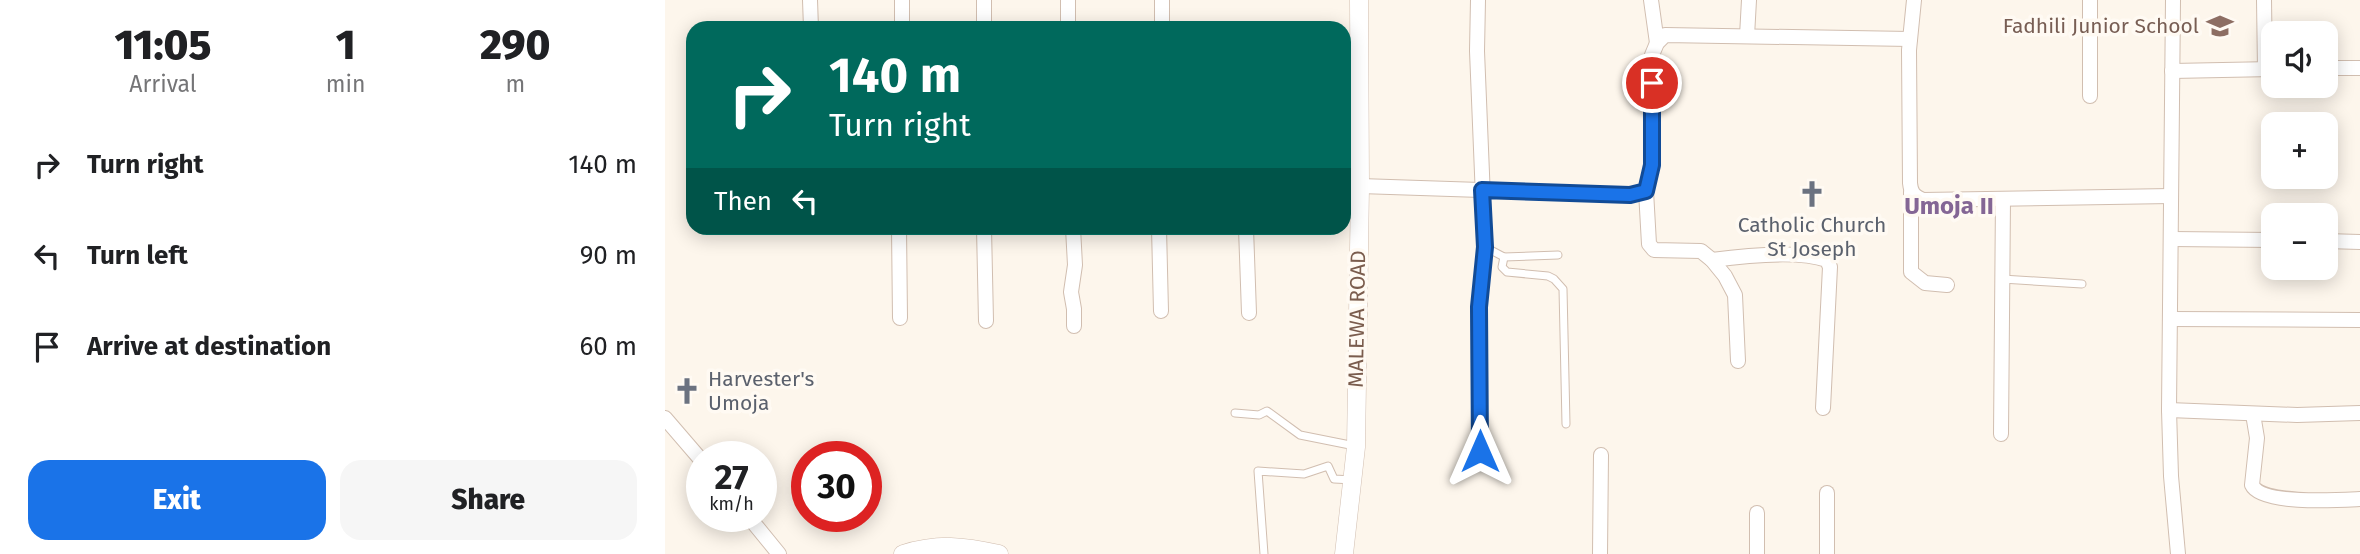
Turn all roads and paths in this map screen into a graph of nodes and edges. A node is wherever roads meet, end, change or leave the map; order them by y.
1 (810, 0) edge
2 (902, 0) edge
3 (984, 0) edge
4 (1068, 0) edge
5 (1162, 0) edge
6 (1359, 0) edge
7 (1478, 0) edge
8 (1651, 0) edge
9 (1749, 0) edge
10 (1914, 0) edge
11 (2090, 0) edge
12 (2173, 0) edge
13 (2264, 0) edge
14 (811, 21) edge
15 (902, 21) edge
16 (985, 21) edge
17 (1068, 21) edge
18 (1162, 21) edge
19 (2266, 21) edge
20 (1747, 36) junction
21 (1910, 39) junction
22 (1657, 43) junction
23 (2338, 68) edge
24 (2360, 68) edge
25 (2261, 69) edge
26 (2172, 71) junction
27 (2090, 96) dead end
28 (1352, 144) edge
29 (1360, 186) junction
30 (1482, 190) junction
31 (1646, 191) junction
32 (1911, 192) junction
33 (2171, 196) junction
34 (2003, 199) junction
35 (899, 235) edge
36 (984, 235) edge
37 (1073, 235) edge
38 (1159, 235) edge
39 (1246, 235) edge
40 (2171, 239) junction
41 (2261, 240) edge
42 (2338, 241) edge
43 (2360, 242) edge
44 (1485, 247) junction
45 (1558, 255) dead end
46 (1504, 257) junction
47 (1711, 260) junction
48 (2002, 279) junction
49 (2082, 284) dead end
50 (1947, 285) dead end
51 (1161, 311) dead end
52 (1249, 313) dead end
53 (900, 318) dead end
54 (2170, 319) junction
55 (2360, 320) edge
56 (986, 321) dead end
57 (1073, 326) dead end
58 (1738, 362) dead end
59 (1823, 408) dead end
60 (2169, 410) junction
61 (1235, 413) dead end
62 (2360, 413) edge
63 (2253, 414) junction
64 (665, 418) edge
65 (1566, 424) dead end
66 (2001, 434) dead end
67 (686, 442) edge
68 (1356, 447) junction
69 (1480, 451) dead end
70 (1601, 455) dead end
71 (1354, 480) junction
72 (1827, 493) dead end
73 (2360, 499) edge
74 (1757, 513) dead end
75 (761, 532) edge
76 (779, 554) edge
77 (903, 554) edge
78 (999, 554) edge
79 (1264, 554) edge
80 (1344, 554) edge
81 (1600, 554) edge
82 (1757, 554) edge
83 (1827, 554) edge
84 (2178, 554) edge

1 - 14 street
2 - 15 street
3 - 16 street
4 - 17 street
5 - 18 street
6 - 28 street, MALEWA ROAD
7 - 30 street
8 - 22 street
9 - 20 street
10 - 21 street
11 - 27 street
12 - 26 street
13 - 19 street
20 - 21 street
20 - 22 street
21 - 32 street
22 - 31 street
23 - 24 street
25 - 26 street
26 - 33 street
28 - 29 street, MALEWA ROAD
29 - 30 street
29 - 68 street, MALEWA ROAD
30 - 31 street
30 - 44 street
31 - 47 street
32 - 34 street
32 - 50 street
33 - 34 street
33 - 40 street
34 - 48 street
35 - 53 street
36 - 56 street
37 - 57 street
38 - 51 street
39 - 52 street
40 - 41 street
40 - 54 street
42 - 43 street
44 - 46 lane
44 - 69 street
45 - 46 lane
46 - 65 lane
47 - 58 street
47 - 59 street
48 - 49 lane
48 - 66 street
54 - 55 street
54 - 60 street
60 - 63 street
60 - 84 street
61 - 68 lane
62 - 63 street
63 - 73 street
64 - 67 street
68 - 71 street, MALEWA ROAD
70 - 81 street
71 - 79 lane
71 - 80 street, MALEWA ROAD
72 - 83 street
74 - 82 street
75 - 76 street
77 - 78 street

